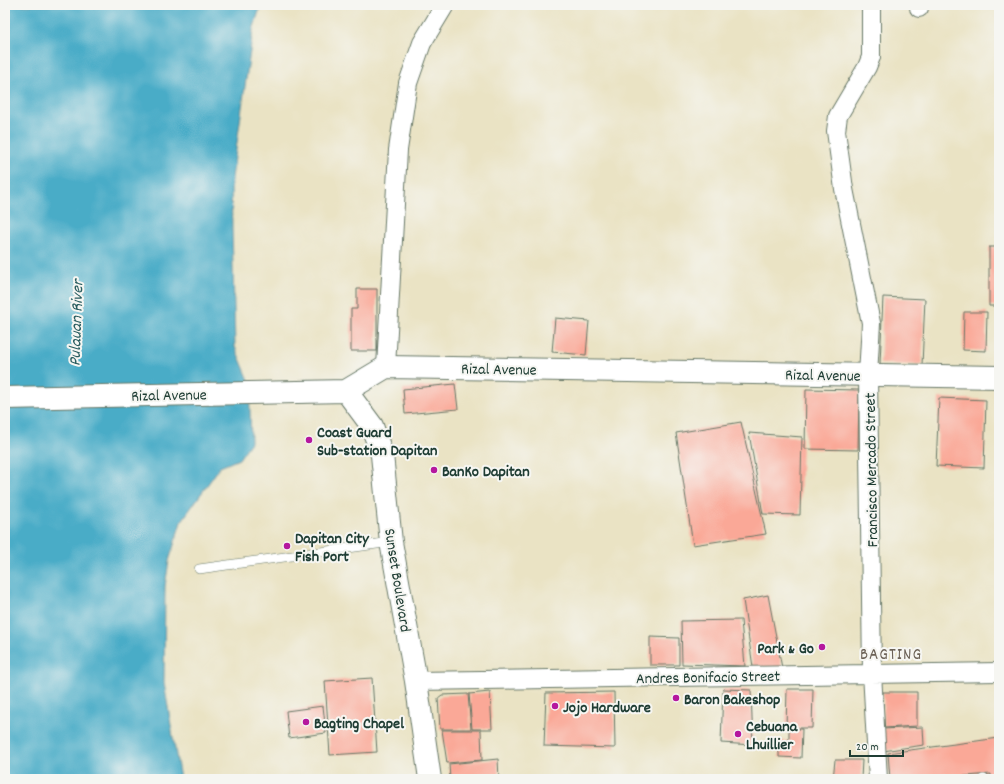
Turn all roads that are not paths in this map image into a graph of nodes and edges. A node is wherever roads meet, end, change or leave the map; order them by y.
1 (445, 5) edge
2 (871, 5) edge
3 (386, 367) junction
4 (868, 375) junction
5 (999, 377) edge
6 (346, 391) junction
7 (5, 398) edge
8 (391, 542) junction
9 (199, 569) dead end
10 (999, 672) edge
11 (872, 673) junction
12 (416, 681) junction
13 (430, 779) edge
14 (878, 779) edge

1 - 3 street
2 - 4 street, Francisco Mercado Street
3 - 4 main road, Rizal Avenue
3 - 6 main road
4 - 5 main road, Rizal Avenue
4 - 11 street, Francisco Mercado Street
6 - 7 main road, Rizal Avenue
6 - 8 main road, Sunset Boulevard
8 - 9 lane
8 - 12 main road, Sunset Boulevard
10 - 11 street, Andres Bonifacio Street
11 - 12 street, Andres Bonifacio Street
11 - 14 street, Francisco Mercado Street
12 - 13 main road, Sunset Boulevard

